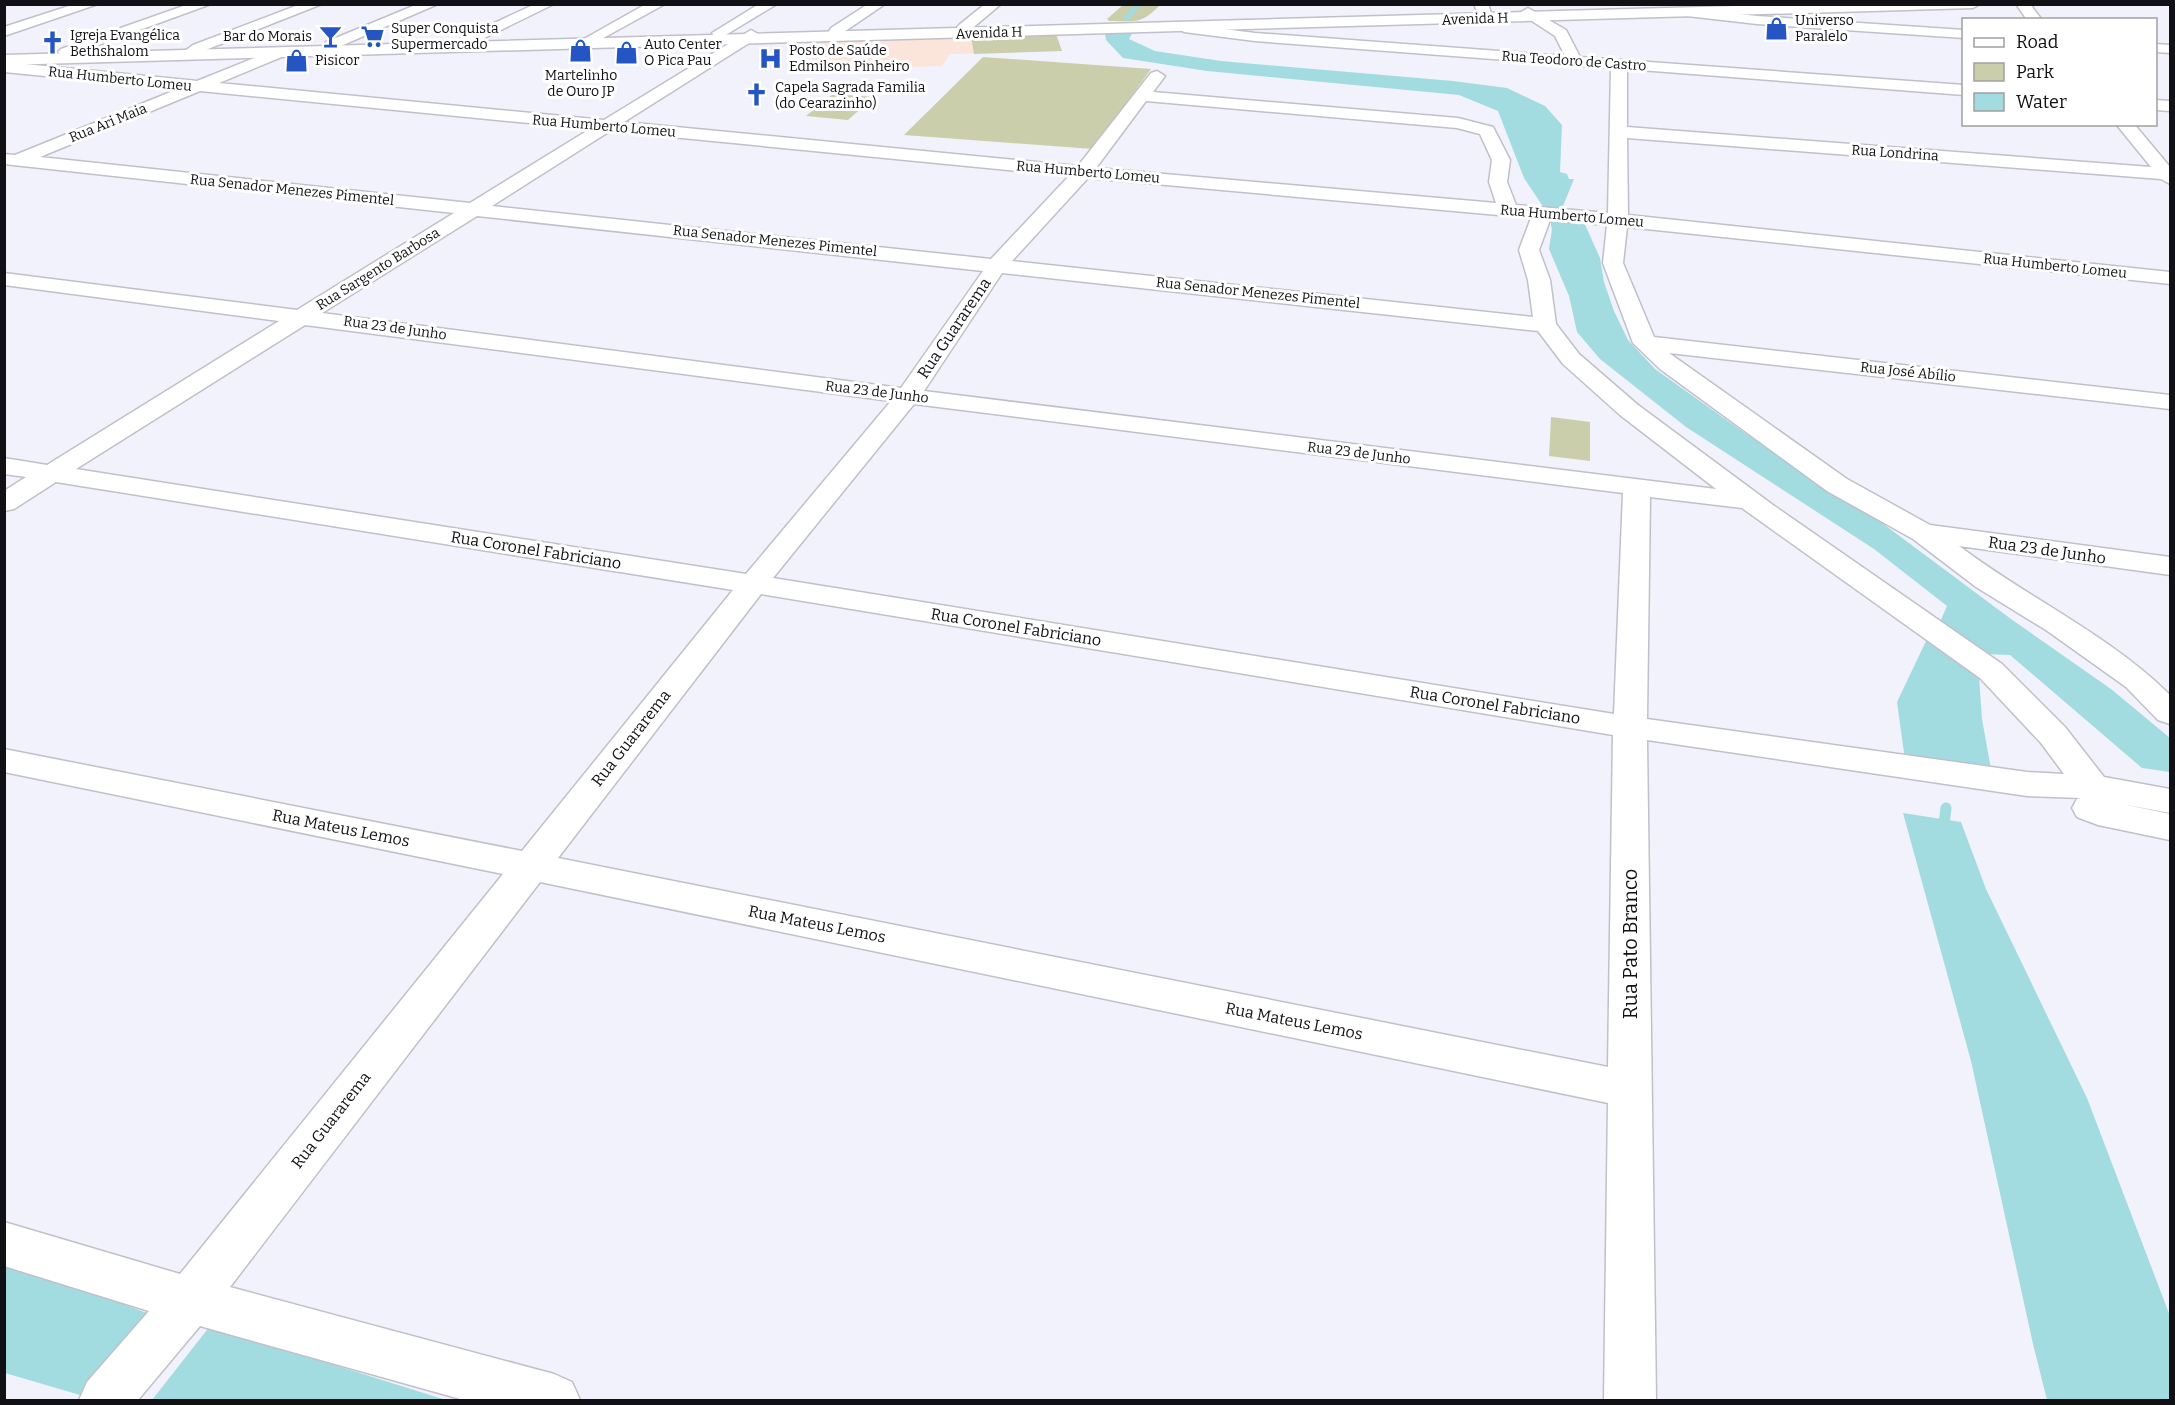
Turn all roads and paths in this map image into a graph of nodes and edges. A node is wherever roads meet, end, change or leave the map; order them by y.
1 (91, 4) edge
2 (204, 4) edge
3 (315, 4) edge
4 (431, 4) edge
5 (547, 4) edge
6 (658, 4) edge
7 (770, 4) edge
8 (878, 4) edge
9 (994, 4) edge
10 (1777, 4) edge
11 (1973, 4) edge
12 (2023, 4) edge
13 (1482, 9) edge
14 (1657, 11) junction
15 (1100, 12) dead end
16 (1692, 13) junction
17 (1533, 14) junction
18 (2034, 18) edge
19 (1382, 19) junction
20 (1153, 20) junction
21 (1178, 22) junction
22 (1088, 23) junction
23 (964, 28) junction
24 (836, 31) junction
25 (4, 32) edge
26 (717, 34) junction
27 (1962, 34) edge
28 (747, 37) junction
29 (591, 39) junction
30 (465, 42) junction
31 (331, 45) junction
32 (66, 52) junction
33 (192, 52) junction
34 (4, 53) edge
35 (279, 53) junction
36 (253, 54) junction
37 (4, 60) edge
38 (1575, 61) junction
39 (1619, 64) junction
40 (4, 67) edge
41 (1157, 76) dead end
42 (179, 85) junction
43 (198, 87) junction
44 (1962, 90) edge
45 (1142, 96) junction
46 (605, 126) junction
47 (2126, 126) edge
48 (1619, 132) junction
49 (7, 161) edge
50 (1083, 172) junction
51 (2169, 176) edge
52 (472, 209) junction
53 (1508, 210) junction
54 (1542, 214) junction
55 (1618, 220) junction
56 (997, 265) junction
57 (2170, 278) edge
58 (4, 279) edge
59 (303, 316) junction
60 (1545, 325) junction
61 (1645, 343) junction
62 (908, 396) junction
63 (2170, 402) edge
64 (4, 466) edge
65 (49, 473) junction
66 (1637, 488) junction
67 (1749, 501) junction
68 (4, 502) edge
69 (1923, 533) junction
70 (2170, 566) edge
71 (753, 584) junction
72 (2170, 713) edge
73 (1630, 727) junction
74 (4, 760) edge
75 (2102, 801) junction
76 (2170, 801) edge
77 (2170, 827) edge
78 (530, 866) junction
79 (1630, 1089) junction
80 (4, 1244) edge
81 (190, 1300) junction
82 (105, 1401) edge
83 (554, 1401) edge
84 (1630, 1401) edge

1 - 25 street
2 - 32 street
3 - 33 street
4 - 31 street
5 - 30 street
6 - 29 street
7 - 26 street
8 - 24 street
9 - 23 street
10 - 14 street, Avenida H
11 - 16 street, Avenida H
12 - 18 street
13 - 17 street, Avenida H
13 - 19 street, Avenida H
14 - 16 street, Avenida H
14 - 17 street, Avenida H
15 - 22 street
16 - 27 street
17 - 19 street, Avenida H
17 - 38 street
19 - 21 street, Avenida H
20 - 21 street, Avenida H
20 - 22 street, Avenida H
20 - 28 street, Avenida H
21 - 38 street, Rua Teodoro de Castro
22 - 23 street, Avenida H
23 - 24 street, Avenida H
24 - 28 street, Avenida H
26 - 28 street, Avenida H
26 - 29 street, Avenida H
28 - 35 street, Avenida H
28 - 46 street, Rua Sargento Barbosa
29 - 30 street, Avenida H
30 - 31 street, Avenida H
31 - 33 street, Avenida H
32 - 33 street, Avenida H
32 - 34 street, Avenida H
33 - 36 street, Avenida H
33 - 37 street, Avenida H
35 - 36 street, Avenida H
35 - 43 street, Rua Ari Maia
36 - 42 street, Rua Ari Maia
38 - 39 street, Rua Teodoro de Castro
39 - 44 street, Rua Teodoro de Castro
39 - 48 street
40 - 42 street, Rua Humberto Lomeu
41 - 45 street, Rua Guararema
42 - 43 street, Rua Humberto Lomeu
42 - 49 street, Rua Ari Maia
43 - 46 street, Rua Humberto Lomeu
43 - 49 street, Rua Ari Maia
45 - 50 street, Rua Guararema
45 - 53 street
46 - 50 street, Rua Humberto Lomeu
46 - 52 street, Rua Sargento Barbosa
47 - 51 street
48 - 51 street, Rua Londrina
48 - 55 street
49 - 52 street, Rua Senador Menezes Pimentel
50 - 53 street, Rua Humberto Lomeu
50 - 56 street, Rua Guararema
52 - 56 street, Rua Senador Menezes Pimentel
52 - 59 street, Rua Sargento Barbosa
53 - 54 street, Rua Humberto Lomeu
54 - 55 street, Rua Humberto Lomeu
54 - 60 street
55 - 57 street, Rua Humberto Lomeu
55 - 61 street
56 - 60 street, Rua Senador Menezes Pimentel
56 - 62 street, Rua Guararema
58 - 59 street, Rua 23 de Junho
59 - 62 street, Rua 23 de Junho
59 - 65 street, Rua Sargento Barbosa
60 - 67 street
61 - 63 street, Rua José Abílio
61 - 69 street
62 - 66 street, Rua 23 de Junho
62 - 71 street, Rua Guararema
64 - 65 street, Rua Coronel Fabriciano
65 - 68 street, Rua Sargento Barbosa
65 - 71 street, Rua Coronel Fabriciano
66 - 67 street, Rua 23 de Junho
66 - 73 street, Rua Pato Branco
67 - 75 street
69 - 70 street, Rua 23 de Junho
69 - 72 street
71 - 73 street, Rua Coronel Fabriciano
71 - 78 street, Rua Guararema
73 - 75 street, Rua Coronel Fabriciano
73 - 79 street, Rua Pato Branco
74 - 78 street, Rua Mateus Lemos
75 - 76 street, Rua Coronel Fabriciano
75 - 77 street, Rua Coronel Fabriciano
78 - 79 street, Rua Mateus Lemos
78 - 81 street, Rua Guararema
79 - 84 street, Rua Pato Branco
80 - 81 street
81 - 82 street, Rua Guararema
81 - 83 street

